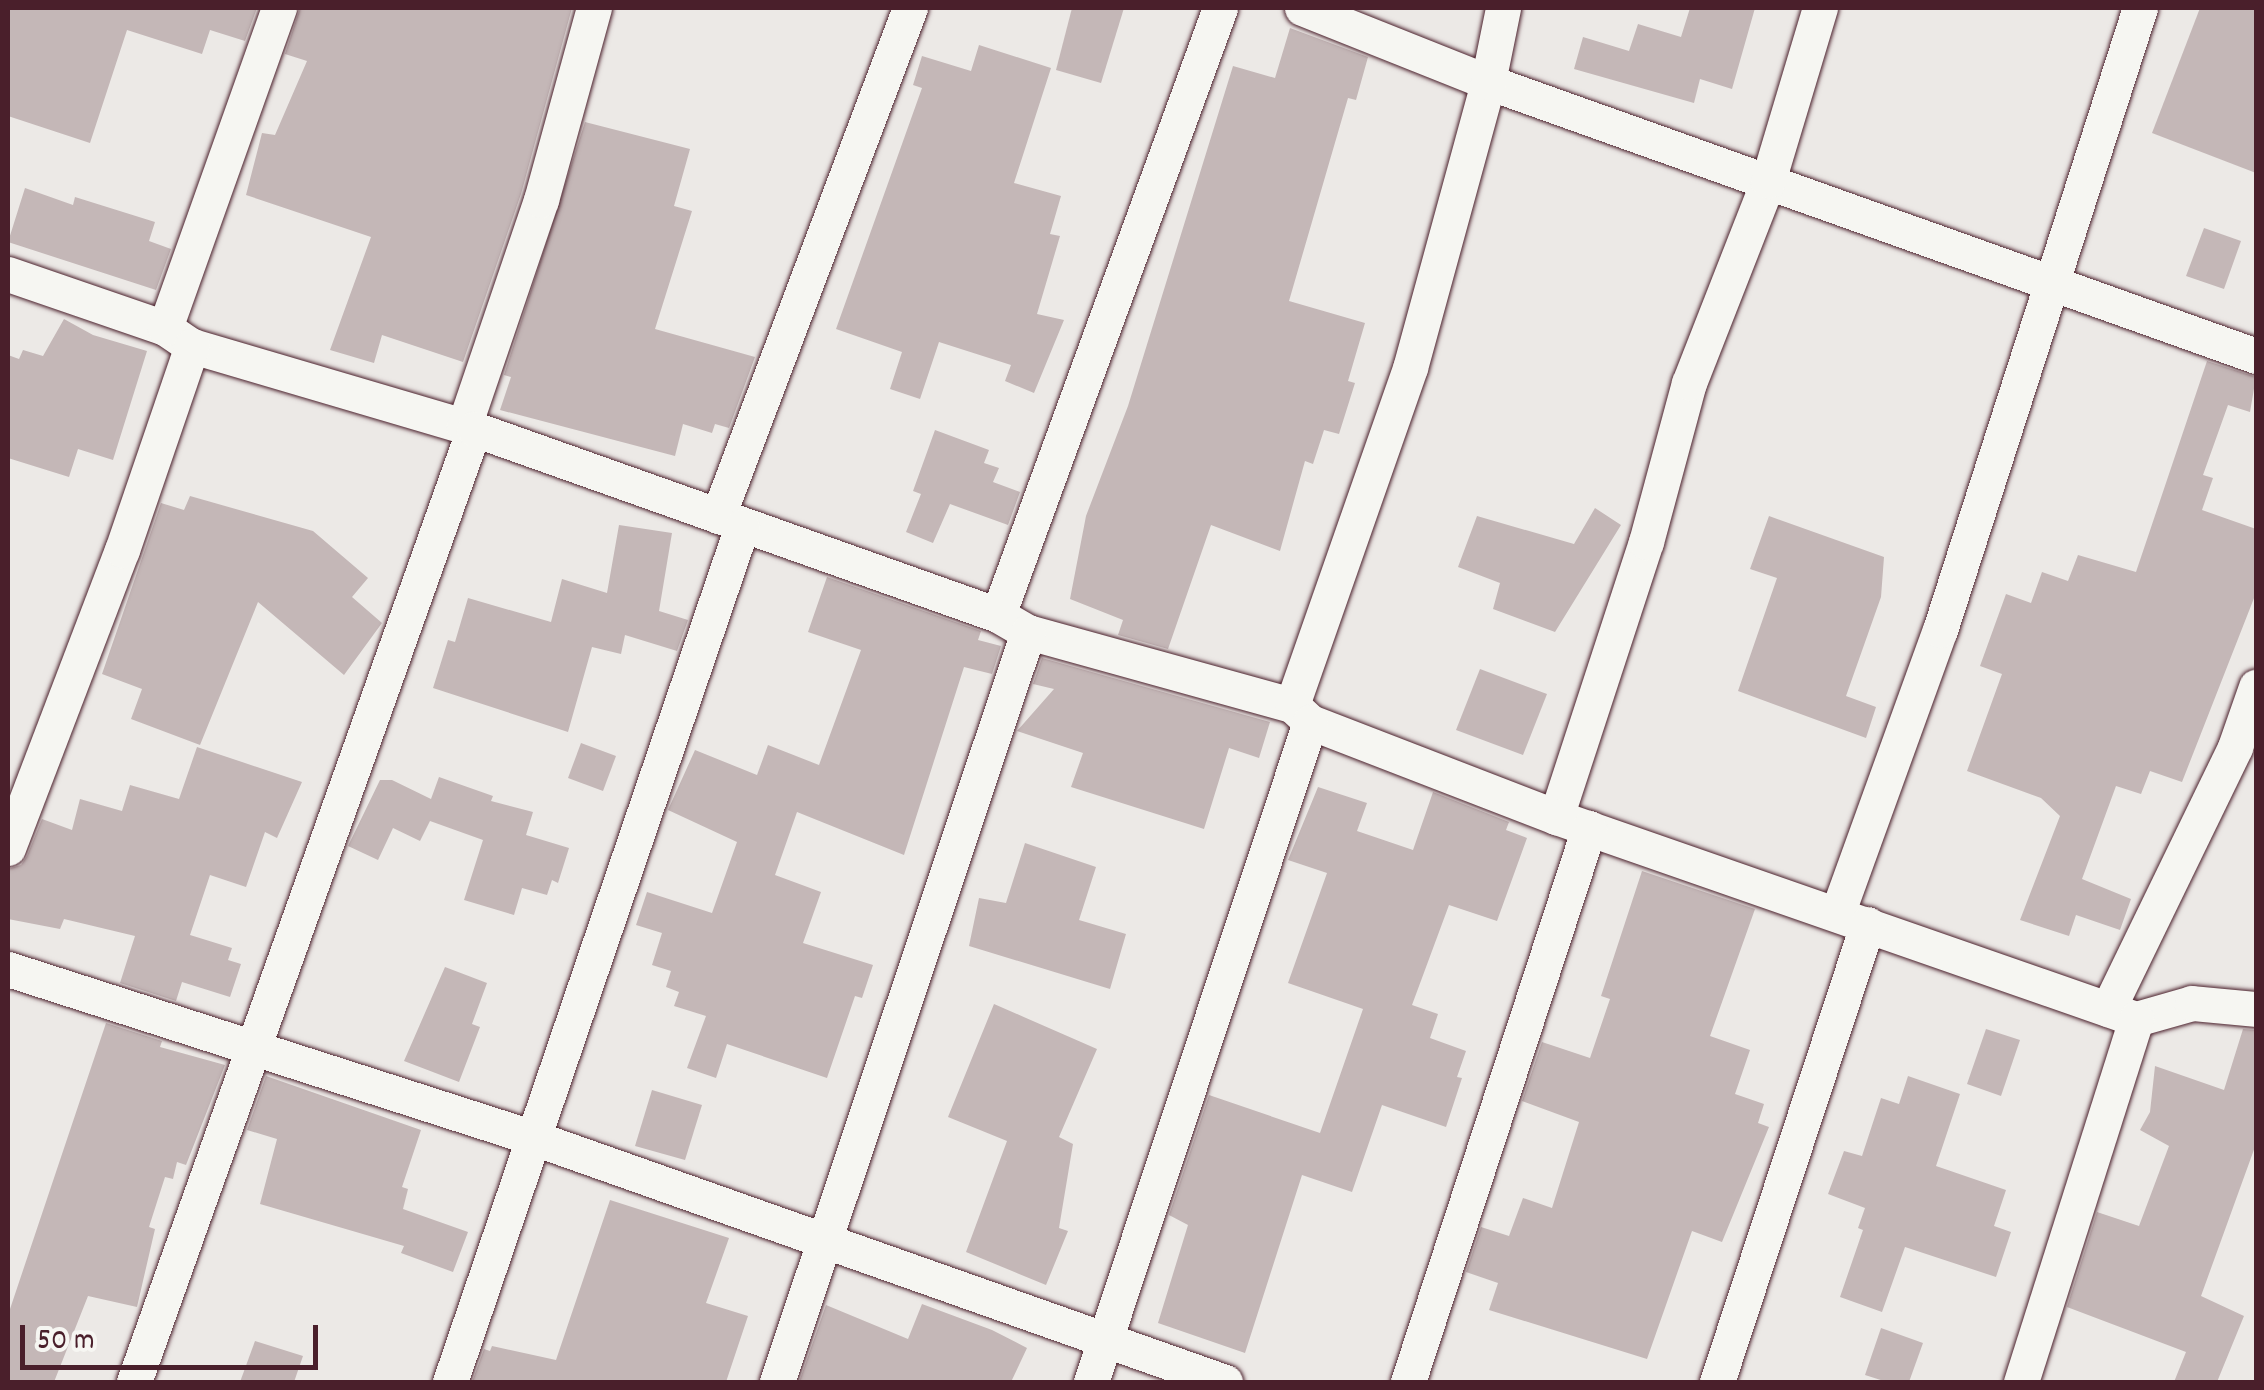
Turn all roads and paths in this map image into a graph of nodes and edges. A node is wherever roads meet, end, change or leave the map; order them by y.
1 (279, 8) edge
2 (594, 8) edge
3 (910, 8) edge
4 (1220, 8) edge
5 (1302, 8) edge
6 (1503, 8) edge
7 (1820, 8) edge
8 (2140, 8) edge
9 (1488, 82) junction
10 (1768, 181) junction
11 (8, 274) edge
12 (2050, 281) junction
13 (179, 337) junction
14 (2256, 356) edge
15 (469, 428) junction
16 (730, 521) junction
17 (1013, 624) junction
18 (2256, 686) edge
19 (1301, 714) junction
20 (1556, 816) junction
21 (1589, 828) junction
22 (8, 848) edge
23 (1853, 919) junction
24 (8, 969) edge
25 (2256, 1009) edge
26 (2122, 1014) junction
27 (251, 1046) junction
28 (534, 1138) junction
29 (826, 1240) junction
30 (1105, 1342) junction
31 (134, 1382) edge
32 (450, 1382) edge
33 (777, 1382) edge
34 (1091, 1382) edge
35 (1224, 1382) edge
36 (1408, 1382) edge
37 (1717, 1382) edge
38 (2021, 1382) edge

1 - 13 street
2 - 15 street
3 - 16 street
4 - 17 street
5 - 9 street
6 - 9 street
7 - 10 street
8 - 12 street
9 - 10 street
9 - 19 street
10 - 12 street
10 - 20 street
11 - 13 street
12 - 14 street
12 - 23 street
13 - 15 street
13 - 22 street
15 - 16 street
15 - 27 street
16 - 17 street
16 - 28 street
17 - 19 street
17 - 29 street
18 - 26 street
19 - 20 street
19 - 30 street
20 - 21 street
21 - 23 street
21 - 36 street
23 - 26 street
23 - 37 street
24 - 27 street
25 - 26 street
26 - 38 street
27 - 28 street
27 - 31 street
28 - 29 street
28 - 32 street
29 - 30 street
29 - 33 street
30 - 34 street
30 - 35 street

